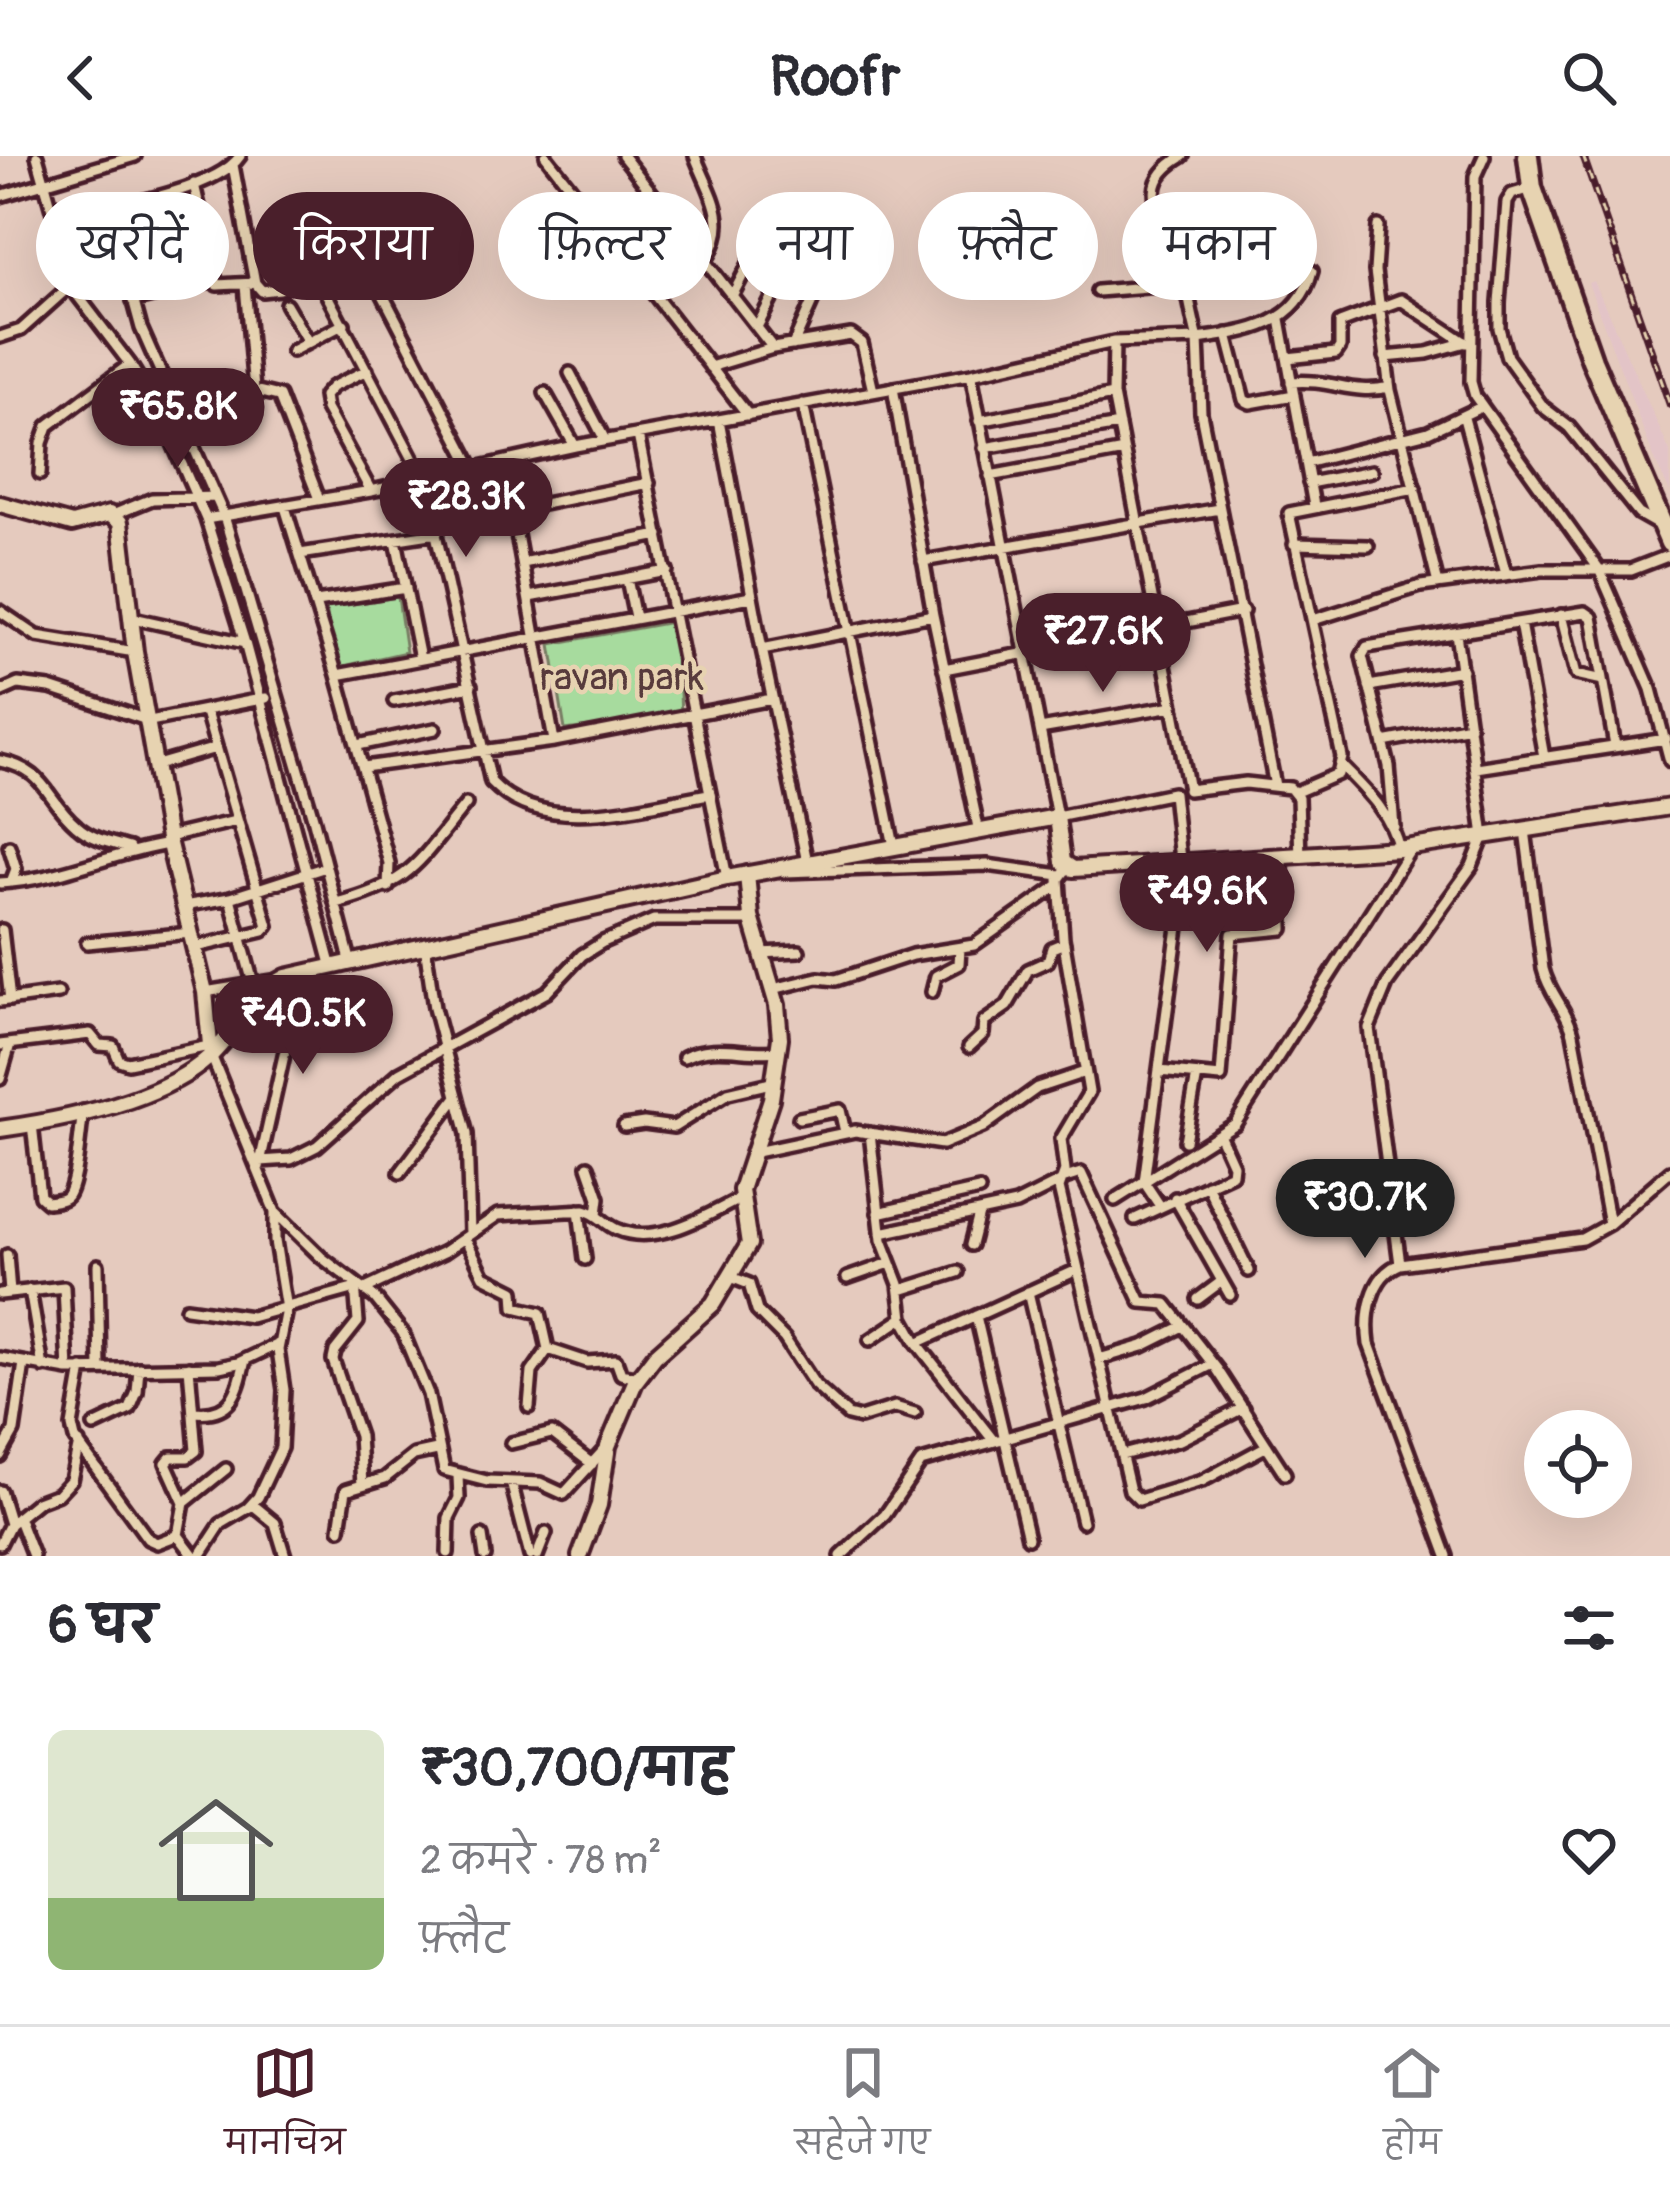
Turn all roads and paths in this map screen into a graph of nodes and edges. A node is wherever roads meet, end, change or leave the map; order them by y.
1 (38, 156) edge
2 (81, 156) edge
3 (548, 156) edge
4 (694, 156) edge
5 (1184, 156) edge
6 (1484, 156) edge
7 (1529, 156) edge
8 (129, 157) edge
9 (627, 157) edge
10 (237, 161) edge
11 (87, 170) junction
12 (46, 183) junction
13 (194, 184) junction
14 (1532, 188) junction
15 (48, 192) edge
16 (164, 192) edge
17 (196, 192) edge
18 (654, 192) edge
19 (707, 192) edge
20 (1159, 192) edge
21 (0, 196) edge
22 (712, 205) edge
23 (1378, 226) dead end
24 (712, 250) edge
25 (252, 258) joint
26 (712, 268) edge
27 (250, 284) junction
28 (229, 285) edge
29 (253, 286) edge
30 (736, 288) edge
31 (733, 294) junction
32 (54, 300) edge
33 (81, 300) edge
34 (140, 300) edge
35 (330, 300) edge
36 (386, 300) edge
37 (771, 300) edge
38 (813, 300) edge
39 (1189, 300) edge
40 (1301, 300) edge
41 (133, 302) joint
42 (286, 304) dead end
43 (1381, 307) junction
44 (1280, 319) junction
45 (344, 324) junction
46 (757, 327) junction
47 (1227, 334) junction
48 (0, 337) edge
49 (1198, 338) junction
50 (308, 342) junction
51 (1114, 342) junction
52 (1469, 342) junction
53 (794, 345) junction
54 (773, 348) junction
55 (292, 351) dead end
56 (1385, 357) junction
57 (1287, 358) junction
58 (130, 364) junction
59 (710, 367) junction
60 (368, 370) junction
61 (570, 373) dead end
62 (971, 374) junction
63 (1389, 387) junction
64 (892, 388) junction
65 (1292, 389) junction
66 (254, 390) junction
67 (873, 391) junction
68 (545, 393) dead end
69 (1113, 395) junction
70 (803, 404) junction
71 (173, 406) junction
72 (1481, 407) junction
73 (159, 412) junction
74 (748, 415) junction
75 (1464, 418) junction
76 (719, 420) junction
77 (979, 422) junction
78 (1119, 424) junction
79 (638, 435) junction
80 (1401, 436) junction
81 (605, 440) junction
82 (575, 446) junction
83 (984, 448) junction
84 (1124, 451) junction
85 (503, 462) junction
86 (1306, 463) junction
87 (472, 468) junction
88 (1372, 471) dead end
89 (40, 474) dead end
90 (990, 476) junction
91 (424, 480) junction
92 (649, 483) junction
93 (1310, 483) junction
94 (1415, 488) junction
95 (371, 491) junction
96 (215, 497) junction
97 (319, 499) junction
98 (198, 500) junction
99 (0, 505) edge
100 (1314, 506) junction
101 (285, 507) junction
102 (1219, 509) junction
103 (513, 510) junction
104 (113, 515) junction
105 (224, 516) junction
106 (206, 519) junction
107 (1138, 524) junction
108 (1667, 530) edge
109 (437, 533) junction
110 (659, 535) junction
111 (396, 540) junction
112 (1294, 544) junction
113 (1368, 546) dead end
114 (1004, 550) junction
115 (300, 554) junction
116 (1670, 555) edge
117 (923, 561) junction
118 (523, 563) junction
119 (1599, 569) junction
120 (667, 571) junction
121 (1506, 574) junction
122 (627, 579) junction
123 (1438, 584) junction
124 (406, 588) junction
125 (529, 597) junction
126 (752, 597) junction
127 (316, 602) junction
128 (676, 610) junction
129 (1243, 610) junction
130 (0, 611) edge
131 (933, 615) junction
132 (1561, 616) junction
133 (133, 618) junction
134 (635, 618) junction
135 (1313, 620) junction
136 (1520, 623) junction
137 (1158, 628) junction
138 (848, 632) junction
139 (1456, 633) junction
140 (535, 636) junction
141 (261, 642) junction
142 (245, 643) junction
143 (761, 649) junction
144 (464, 650) junction
145 (135, 652) junction
146 (1024, 654) junction
147 (420, 659) junction
148 (944, 669) junction
149 (1462, 670) junction
150 (337, 675) junction
151 (1603, 680) junction
152 (471, 686) junction
153 (1369, 686) junction
154 (0, 692) edge
155 (277, 695) junction
156 (260, 699) junction
157 (772, 699) junction
158 (394, 701) dead end
159 (1173, 706) junction
160 (206, 712) junction
161 (693, 713) junction
162 (150, 722) junction
163 (1470, 726) junction
164 (435, 729) dead end
165 (1040, 729) junction
166 (1666, 739) junction
167 (554, 741) junction
168 (1383, 742) junction
169 (292, 745) junction
170 (358, 745) junction
171 (1615, 746) junction
172 (216, 748) junction
173 (274, 749) junction
174 (482, 752) junction
175 (1544, 758) junction
176 (0, 761) edge
177 (1670, 761) edge
178 (157, 765) junction
179 (1342, 766) junction
180 (364, 767) junction
181 (1476, 768) junction
182 (303, 784) junction
183 (1275, 786) junction
184 (285, 789) junction
185 (1189, 790) junction
186 (1296, 792) junction
187 (1174, 793) junction
188 (709, 794) junction
189 (466, 804) dead end
190 (1670, 807) edge
191 (1057, 817) junction
192 (236, 821) junction
193 (314, 821) junction
194 (295, 826) junction
195 (1394, 826) junction
196 (1525, 830) junction
197 (979, 832) junction
198 (1484, 836) junction
199 (168, 841) junction
200 (9, 846) dead end
201 (894, 846) junction
202 (1406, 848) junction
203 (133, 850) junction
204 (1282, 857) junction
205 (1300, 857) junction
206 (1180, 860) junction
207 (807, 862) junction
208 (326, 867) junction
209 (767, 870) junction
210 (308, 873) junction
211 (747, 874) junction
212 (1062, 876) junction
213 (727, 878) junction
214 (5, 883) edge
215 (388, 886) junction
216 (256, 888) junction
217 (230, 898) junction
218 (335, 903) junction
219 (184, 906) junction
220 (752, 920) junction
221 (2, 930) edge
222 (242, 936) junction
223 (194, 940) junction
224 (87, 943) dead end
225 (1064, 943) junction
226 (424, 945) junction
227 (960, 948) junction
228 (799, 951) dead end
229 (761, 953) junction
230 (350, 960) junction
231 (331, 964) junction
232 (297, 974) junction
233 (279, 980) junction
234 (253, 983) junction
235 (773, 989) junction
236 (205, 992) junction
237 (932, 992) dead end
238 (58, 993) dead end
239 (5, 1000) edge
240 (5, 1045) edge
241 (969, 1047) dead end
242 (443, 1048) junction
243 (210, 1051) junction
244 (779, 1051) junction
245 (685, 1058) dead end
246 (1159, 1071) junction
247 (1085, 1072) junction
248 (1197, 1075) junction
249 (0, 1079) edge
250 (775, 1082) junction
251 (456, 1098) junction
252 (83, 1111) junction
253 (799, 1118) dead end
254 (32, 1124) junction
255 (624, 1126) dead end
256 (0, 1129) edge
257 (845, 1132) junction
258 (870, 1133) junction
259 (1220, 1136) junction
260 (1185, 1141) dead end
261 (756, 1152) junction
262 (259, 1166) junction
263 (589, 1166) dead end
264 (1670, 1171) edge
265 (400, 1172) dead end
266 (1061, 1180) junction
267 (1144, 1182) junction
268 (1207, 1184) junction
269 (979, 1190) dead end
270 (742, 1198) junction
271 (1175, 1198) junction
272 (1114, 1200) dead end
273 (1160, 1206) junction
274 (579, 1210) junction
275 (275, 1212) junction
276 (597, 1214) junction
277 (878, 1214) junction
278 (979, 1214) junction
279 (1135, 1220) dead end
280 (1609, 1224) junction
281 (881, 1233) junction
282 (467, 1236) junction
283 (971, 1245) dead end
284 (7, 1255) dead end
285 (585, 1259) dead end
286 (890, 1262) junction
287 (1400, 1264) junction
288 (98, 1265) dead end
289 (1078, 1270) junction
290 (1249, 1271) dead end
291 (958, 1272) dead end
292 (731, 1276) junction
293 (848, 1278) dead end
294 (1222, 1281) junction
295 (359, 1287) junction
296 (30, 1290) junction
297 (901, 1290) junction
298 (1028, 1292) junction
299 (5, 1293) edge
300 (1230, 1295) dead end
301 (1198, 1298) dead end
302 (186, 1308) dead end
303 (286, 1309) junction
304 (976, 1316) junction
305 (903, 1318) junction
306 (1183, 1326) junction
307 (870, 1340) dead end
308 (917, 1343) junction
309 (278, 1344) junction
310 (548, 1349) junction
311 (0, 1358) edge
312 (1100, 1359) junction
313 (245, 1360) junction
314 (24, 1363) junction
315 (1213, 1364) junction
316 (43, 1367) junction
317 (189, 1367) junction
318 (139, 1368) junction
319 (82, 1369) junction
320 (100, 1369) junction
321 (68, 1370) junction
322 (638, 1378) junction
323 (529, 1407) dead end
324 (1112, 1408) junction
325 (1243, 1408) junction
326 (195, 1412) junction
327 (915, 1413) dead end
328 (1059, 1423) junction
329 (94, 1426) dead end
330 (999, 1439) junction
331 (79, 1443) junction
332 (511, 1443) dead end
333 (608, 1446) junction
334 (1267, 1446) junction
335 (437, 1450) junction
336 (1122, 1455) junction
337 (0, 1456) edge
338 (592, 1465) junction
339 (226, 1469) dead end
340 (1285, 1474) dead end
341 (458, 1476) junction
342 (511, 1482) junction
343 (362, 1485) junction
344 (0, 1490) edge
345 (184, 1503) junction
346 (253, 1504) junction
347 (14, 1520) junction
348 (1082, 1522) dead end
349 (340, 1529) dead end
350 (546, 1533) dead end
351 (178, 1535) junction
352 (482, 1536) dead end
353 (1028, 1538) dead end
354 (148, 1539) junction
355 (0, 1544) edge
356 (448, 1553) edge
357 (33, 1556) edge
358 (142, 1556) edge
359 (197, 1556) edge
360 (285, 1556) edge
361 (485, 1556) edge
362 (533, 1556) edge
363 (580, 1556) edge
364 (841, 1556) edge
365 (1447, 1556) edge

1 - 12 street
2 - 11 street
3 - 59 street
4 - 19 street
5 - 20 street
6 - 52 street
7 - 14 highway
7 - 108 highway
8 - 11 street
9 - 18 street
10 - 13 street
10 - 25 street
11 - 12 street
12 - 15 street
12 - 21 street
13 - 16 street
13 - 17 street
14 - 108 highway
14 - 108 street
22 - 24 street
23 - 43 street
25 - 27 street
26 - 31 street
27 - 28 street
27 - 29 street
27 - 66 street
30 - 31 street
31 - 46 street
32 - 48 street
33 - 58 street
34 - 41 street
35 - 45 street
36 - 87 street
37 - 46 street
38 - 53 street
39 - 49 street
40 - 44 street
41 - 71 street
42 - 50 street
43 - 52 street
43 - 56 street
43 - 57 street
44 - 47 street
44 - 57 street
45 - 50 street
45 - 60 street
46 - 54 street
47 - 49 street
47 - 65 street
49 - 51 street
49 - 102 street
50 - 55 street
51 - 62 street
51 - 69 street
52 - 56 street
52 - 72 street
53 - 54 street
53 - 67 street
54 - 59 street
56 - 63 street
57 - 65 street
58 - 73 street
58 - 89 street
59 - 74 street
60 - 91 street
60 - 95 street
61 - 81 street
62 - 64 street
62 - 77 street
63 - 65 street
63 - 80 street
64 - 67 street
64 - 117 street
65 - 86 street
66 - 71 street
66 - 97 street
67 - 70 street
68 - 82 street
69 - 77 street
69 - 78 street
70 - 74 street
70 - 138 street
71 - 73 street
71 - 96 street
72 - 75 street
72 - 119 street
73 - 98 street
74 - 76 street
75 - 80 street
75 - 121 street
76 - 79 street
76 - 126 street
77 - 83 street
78 - 83 street
78 - 84 street
79 - 81 street
79 - 92 street
80 - 86 street
80 - 94 street
81 - 82 street
82 - 85 street
83 - 90 street
84 - 90 street
84 - 107 street
85 - 87 street
85 - 103 street
86 - 93 street
87 - 91 street
88 - 93 street
90 - 114 street
91 - 95 street
91 - 109 street
92 - 103 street
92 - 110 street
93 - 100 street
94 - 100 street
94 - 123 street
95 - 97 street
96 - 98 street
96 - 105 street
97 - 101 street
98 - 104 street
98 - 106 street
99 - 104 street
100 - 112 street
101 - 105 street
101 - 115 street
102 - 107 street
102 - 129 street
103 - 118 street
104 - 133 street
105 - 106 street
105 - 141 street
106 - 142 street
107 - 114 street
107 - 137 street
109 - 111 street
109 - 144 street
110 - 118 street
110 - 120 street
111 - 115 street
111 - 124 street
112 - 113 street
112 - 135 street
114 - 117 street
114 - 146 street
115 - 127 street
116 - 119 street
117 - 131 street
118 - 125 street
119 - 121 street
119 - 166 street
120 - 122 street
120 - 128 street
121 - 123 street
122 - 125 street
122 - 134 street
123 - 135 street
124 - 127 street
124 - 147 street
125 - 140 street
126 - 128 street
126 - 143 street
127 - 150 street
128 - 134 street
128 - 161 street
129 - 137 street
129 - 183 street
130 - 145 street
131 - 138 street
131 - 148 street
132 - 136 street
132 - 151 street
132 - 151 street
133 - 142 street
133 - 145 street
134 - 140 street
135 - 179 street
136 - 139 street
136 - 175 street
137 - 146 street
137 - 159 street
138 - 143 street
138 - 201 street
139 - 149 street
139 - 153 street
140 - 144 street
140 - 167 street
141 - 142 street
141 - 155 street
142 - 156 street
143 - 157 street
144 - 147 street
144 - 152 street
145 - 162 street
146 - 148 street
146 - 165 street
147 - 150 street
148 - 197 street
149 - 153 street
149 - 163 street
150 - 170 street
151 - 171 street
152 - 158 street
152 - 174 street
153 - 168 street
154 - 162 street
155 - 156 street
155 - 169 street
156 - 160 street
156 - 173 street
157 - 161 street
157 - 207 street
159 - 165 street
159 - 185 street
160 - 162 street
160 - 172 street
161 - 167 street
161 - 188 street
162 - 178 street
163 - 168 street
163 - 181 street
164 - 170 street
165 - 191 street
166 - 171 street
166 - 177 street
167 - 174 street
168 - 195 street
169 - 173 street
169 - 182 street
170 - 180 street
171 - 175 street
172 - 178 street
172 - 192 street
173 - 184 street
174 - 180 street
174 - 188 street
175 - 181 street
176 - 203 street
178 - 199 street
179 - 186 street
179 - 195 street
180 - 215 street
181 - 198 street
182 - 184 street
182 - 193 street
183 - 185 street
183 - 186 street
184 - 194 street
185 - 187 street
186 - 205 street
187 - 191 street
187 - 206 street
188 - 213 street
189 - 215 street
190 - 196 street
191 - 197 street
191 - 212 street
192 - 199 street
192 - 216 street
193 - 194 street
193 - 208 street
194 - 210 street
195 - 202 street
196 - 198 street
196 - 280 street
197 - 201 street
198 - 202 street
198 - 287 street
199 - 203 street
199 - 219 street
200 - 214 street
201 - 207 street
202 - 205 street
202 - 259 street
203 - 214 street
204 - 205 street
204 - 206 street
204 - 248 street
206 - 212 street
206 - 246 street
207 - 209 street
208 - 210 street
208 - 218 street
209 - 211 street
209 - 212 street
210 - 216 street
210 - 231 street
211 - 213 street
211 - 220 street
212 - 225 street
212 - 227 street
213 - 226 street
215 - 218 street
216 - 217 street
216 - 222 street
217 - 219 street
217 - 222 street
218 - 230 street
219 - 223 street
220 - 229 street
220 - 242 street
221 - 239 street
222 - 223 street
222 - 234 street
223 - 224 street
223 - 236 street
225 - 241 street
225 - 247 street
226 - 230 street
226 - 242 street
227 - 235 street
227 - 237 street
228 - 229 street
229 - 235 street
230 - 231 street
231 - 232 street
232 - 233 street
232 - 262 street
233 - 234 street
233 - 243 street
234 - 236 street
235 - 244 street
236 - 243 street
238 - 239 street
240 - 243 street
240 - 249 street
242 - 251 street
242 - 262 street
243 - 252 street
243 - 262 street
244 - 245 street
244 - 250 street
246 - 248 street
246 - 267 street
247 - 258 street
247 - 266 street
248 - 260 street
250 - 255 street
250 - 261 street
251 - 265 street
251 - 282 street
252 - 254 street
252 - 254 street
253 - 257 street
254 - 256 street
257 - 258 street
257 - 261 street
258 - 277 street
259 - 267 street
259 - 268 street
261 - 270 street
262 - 275 street
263 - 276 street
264 - 280 street
266 - 278 street
266 - 289 street
266 - 306 street
267 - 272 street
267 - 273 street
268 - 271 street
268 - 290 street
269 - 277 street
270 - 276 street
270 - 292 street
271 - 273 street
271 - 294 street
273 - 279 street
274 - 276 street
274 - 282 street
274 - 285 street
275 - 295 street
275 - 303 street
277 - 281 street
278 - 281 street
278 - 283 street
280 - 287 street
281 - 286 street
282 - 295 street
282 - 310 street
284 - 299 street
286 - 293 street
286 - 297 street
287 - 365 street
288 - 320 street
289 - 298 street
289 - 312 street
291 - 297 street
292 - 322 street
292 - 327 street
294 - 300 street
294 - 301 street
295 - 303 street
295 - 335 street
295 - 343 street
296 - 299 street
296 - 316 street
296 - 321 street
297 - 305 street
298 - 304 street
298 - 328 street
302 - 303 street
303 - 309 street
304 - 308 street
304 - 330 street
305 - 307 street
305 - 308 street
306 - 312 street
306 - 315 street
308 - 330 street
309 - 313 street
309 - 346 street
310 - 322 street
310 - 323 street
311 - 314 street
312 - 324 street
313 - 317 street
313 - 326 street
314 - 316 street
314 - 337 street
315 - 324 street
315 - 325 street
316 - 321 street
317 - 318 street
317 - 326 street
318 - 320 street
318 - 329 street
319 - 320 street
319 - 321 street
319 - 331 street
322 - 333 street
324 - 328 street
324 - 336 street
325 - 334 street
325 - 336 street
326 - 345 street
328 - 330 street
328 - 348 street
330 - 353 street
330 - 364 street
331 - 347 street
331 - 354 street
332 - 338 street
333 - 338 street
333 - 363 street
334 - 336 street
334 - 340 street
335 - 341 street
335 - 343 street
338 - 342 street
339 - 345 street
341 - 342 street
341 - 356 street
342 - 362 street
343 - 349 street
344 - 347 street
345 - 351 street
346 - 359 street
346 - 360 street
347 - 355 street
347 - 357 street
350 - 362 street
351 - 354 street
351 - 359 street
352 - 361 street
354 - 358 street

